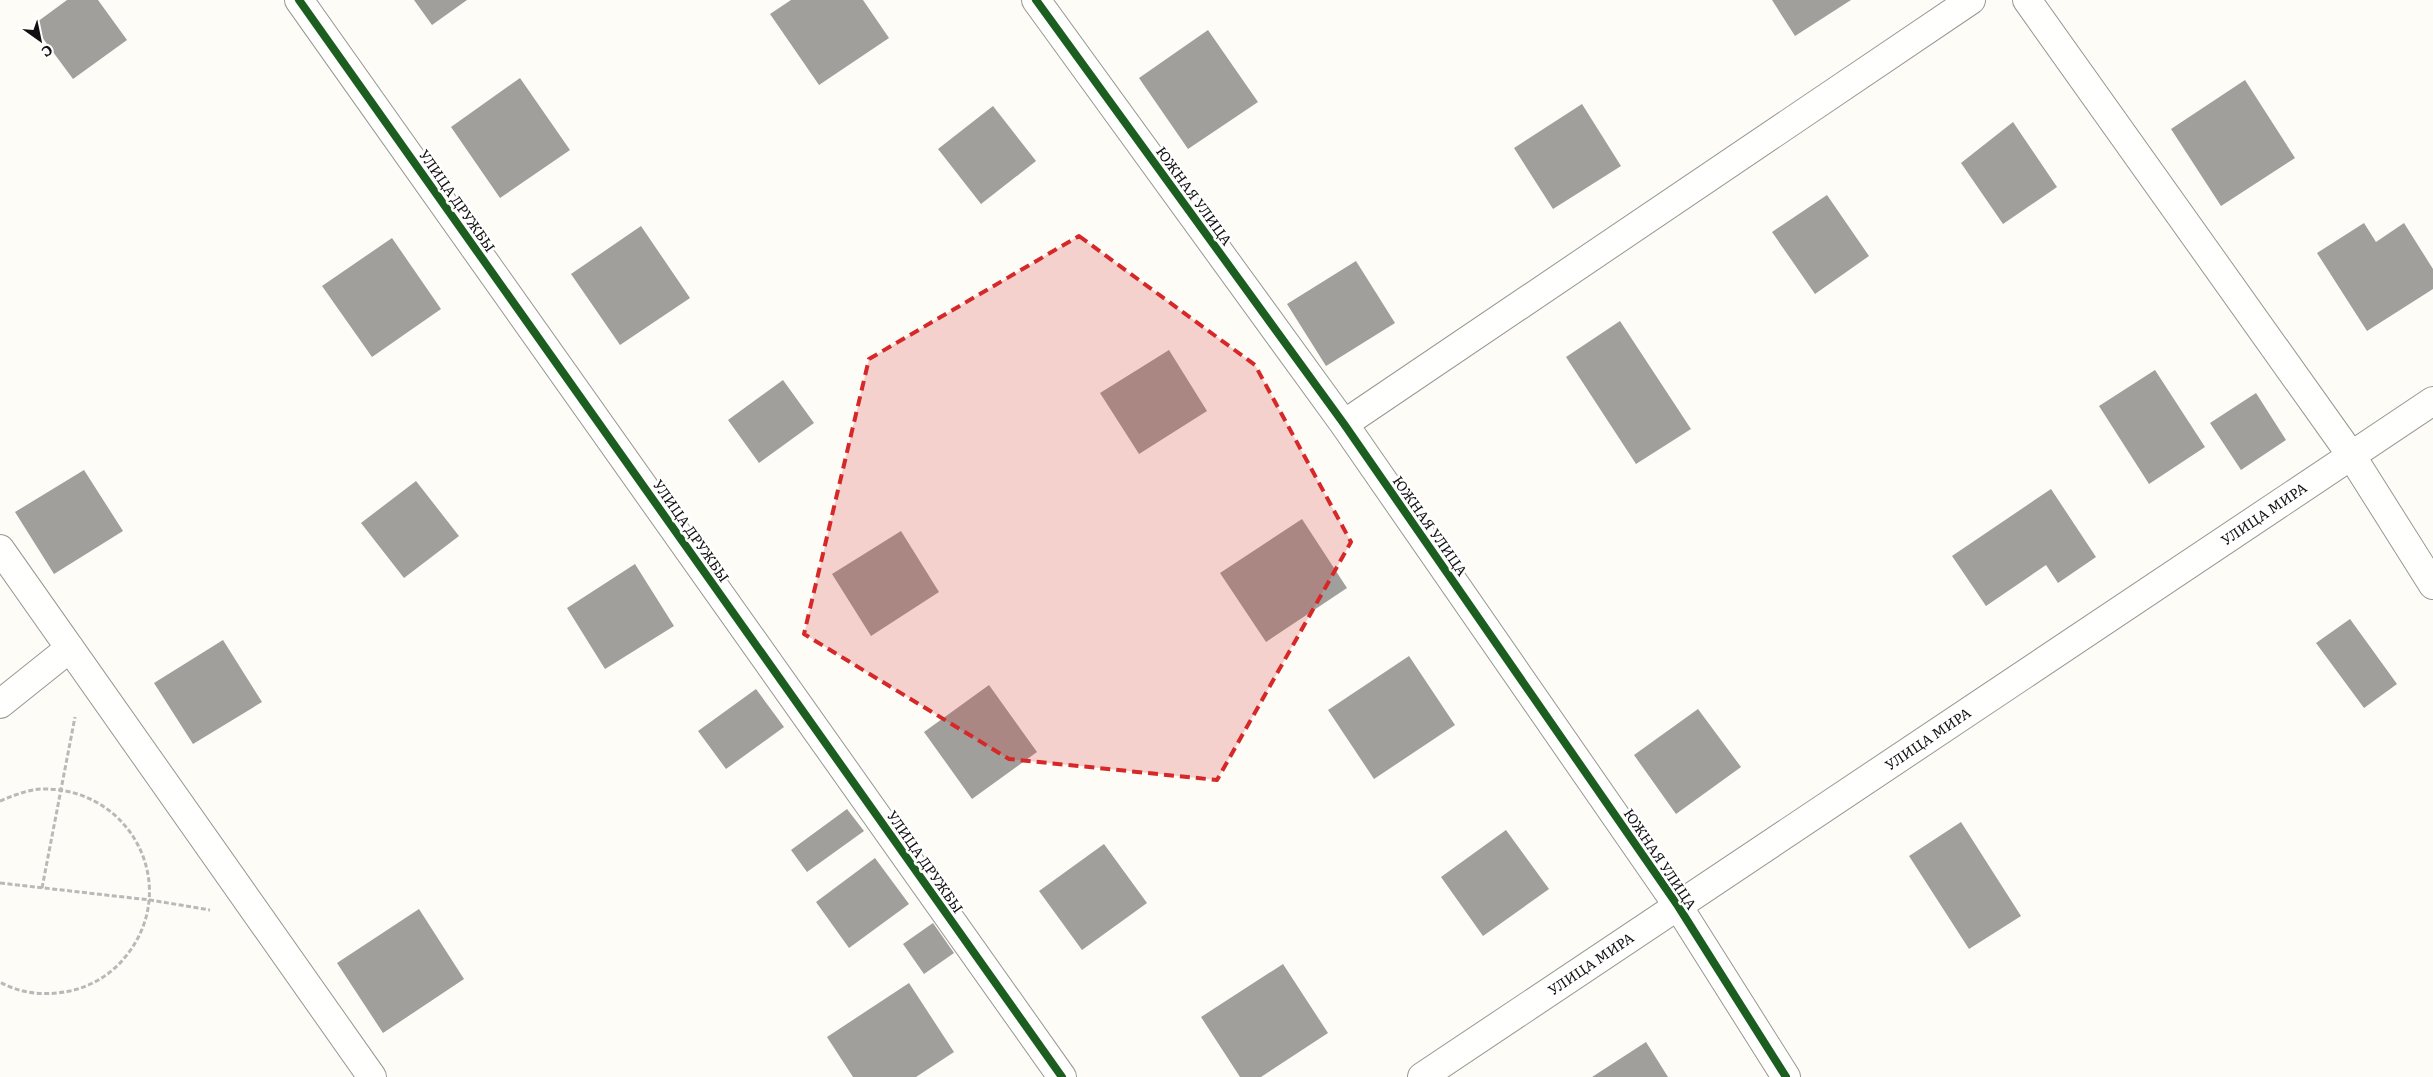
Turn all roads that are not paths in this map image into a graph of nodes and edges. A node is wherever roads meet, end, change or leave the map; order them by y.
1 (299, 0) edge
2 (1036, 0) edge
3 (1971, 0) edge
4 (2027, 0) edge
5 (2433, 401) edge
6 (1344, 424) junction
7 (2352, 455) junction
8 (0, 549) edge
9 (2433, 585) edge
10 (78, 659) junction
11 (0, 704) edge
12 (1678, 906) junction
13 (372, 1077) edge
14 (1062, 1077) edge
15 (1422, 1077) edge
16 (1786, 1077) edge

1 - 14 street, УЛИЦА ДРУЖБЫ
2 - 6 street, ЮЖНАЯ УЛИЦА
3 - 6 street
4 - 7 street
5 - 7 street, УЛИЦА МИРА
6 - 12 street, ЮЖНАЯ УЛИЦА
7 - 9 street
7 - 12 street, УЛИЦА МИРА
8 - 10 street
10 - 11 street
10 - 13 street
12 - 15 street, УЛИЦА МИРА
12 - 16 street, ЮЖНАЯ УЛИЦА

